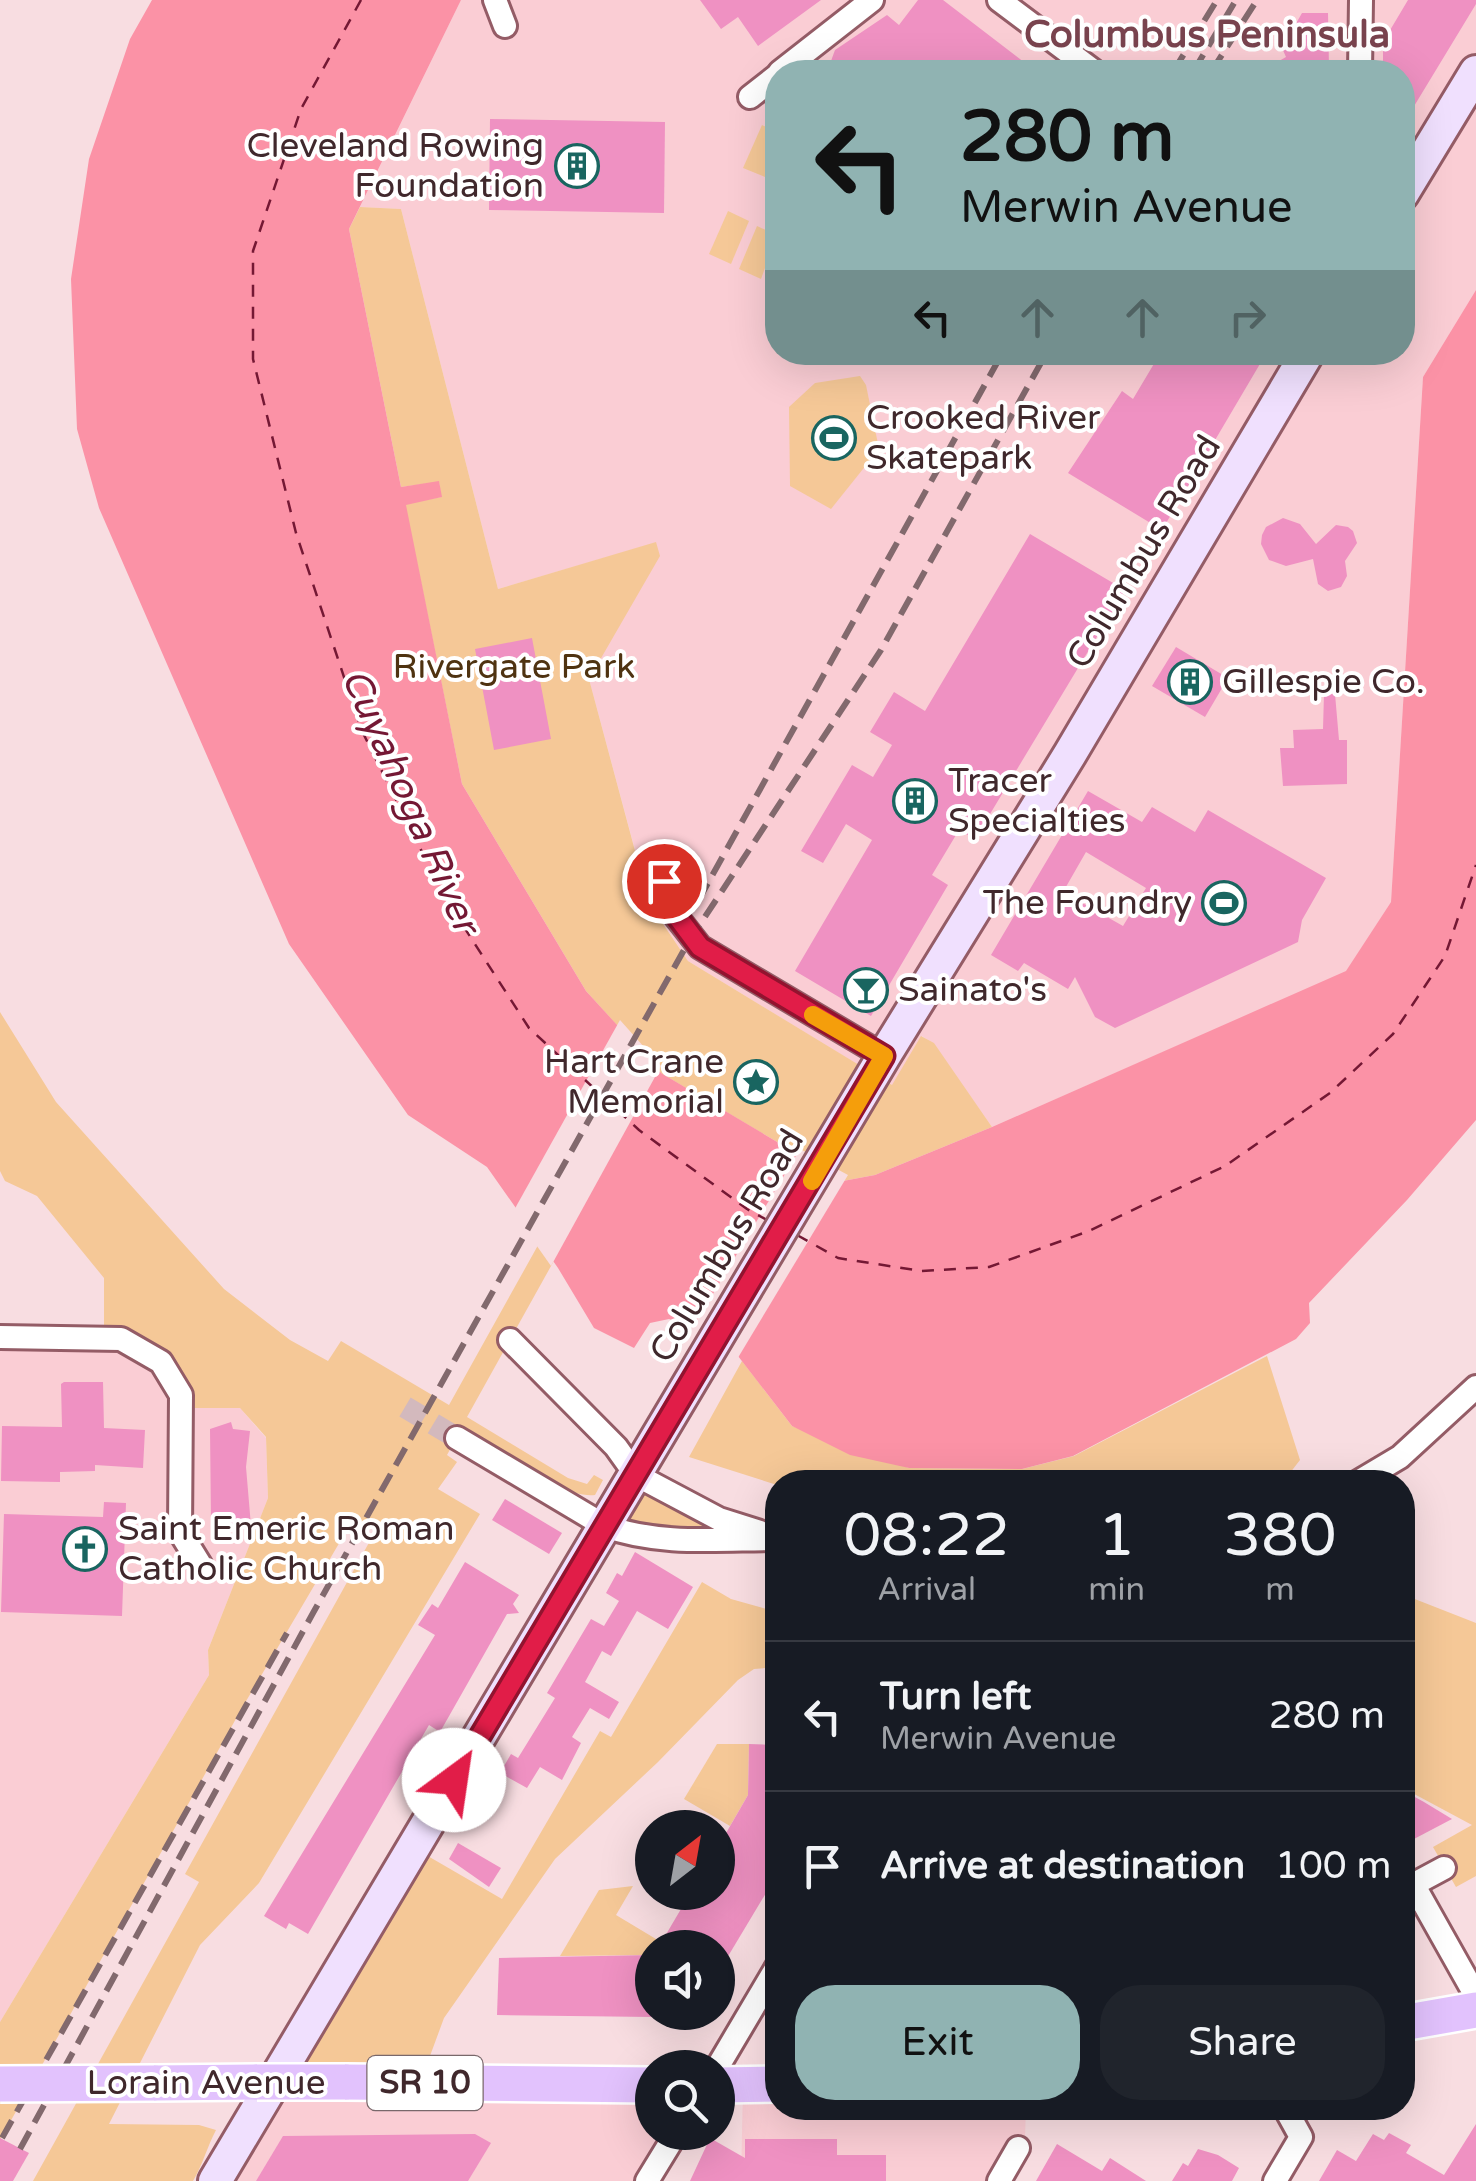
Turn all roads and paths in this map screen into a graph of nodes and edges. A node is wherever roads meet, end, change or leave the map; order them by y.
1 (495, 0) edge
2 (872, 0) edge
3 (999, 0) edge
4 (1361, 0) edge
5 (505, 26) dead end
6 (797, 60) edge
7 (1079, 60) edge
8 (1360, 60) edge
9 (1476, 72) edge
10 (765, 85) edge
11 (750, 97) dead end
12 (1415, 173) edge
13 (1300, 365) edge
14 (664, 881) dead end
15 (884, 1056) junction
16 (0, 1338) edge
17 (510, 1340) dead end
18 (1476, 1386) edge
19 (456, 1438) tunnel mouth
20 (1378, 1470) edge
21 (636, 1475) junction
22 (605, 1526) junction
23 (765, 1534) edge
24 (765, 1538) edge
25 (202, 1566) dead end
26 (1444, 1868) dead end
27 (1415, 1883) edge
28 (1415, 1898) edge
29 (1476, 1996) edge
30 (765, 2001) edge
31 (1476, 2010) edge
32 (1415, 2021) edge
33 (730, 2050) edge
34 (0, 2084) edge
35 (765, 2084) edge
36 (635, 2085) edge
37 (735, 2085) edge
38 (1292, 2120) edge
39 (1018, 2148) dead end
40 (666, 2150) edge
41 (216, 2181) edge
42 (647, 2181) edge
43 (998, 2181) edge
44 (1275, 2181) edge

1 - 5 street
2 - 6 street
3 - 7 street
4 - 8 street
9 - 12 street
10 - 11 street
13 - 15 street, Columbus Road
14 - 15 street
15 - 21 street, Columbus Road
16 - 25 street
17 - 21 street
18 - 20 street
19 - 22 street
21 - 22 street, Columbus Road
21 - 23 street
22 - 24 street
22 - 41 street, Columbus Road
26 - 27 street
28 - 29 street
30 - 33 street
31 - 32 main road
34 - 36 main road, Lorain Avenue / SR 10, bridge
35 - 37 main road
38 - 44 street
39 - 43 street
40 - 42 street

